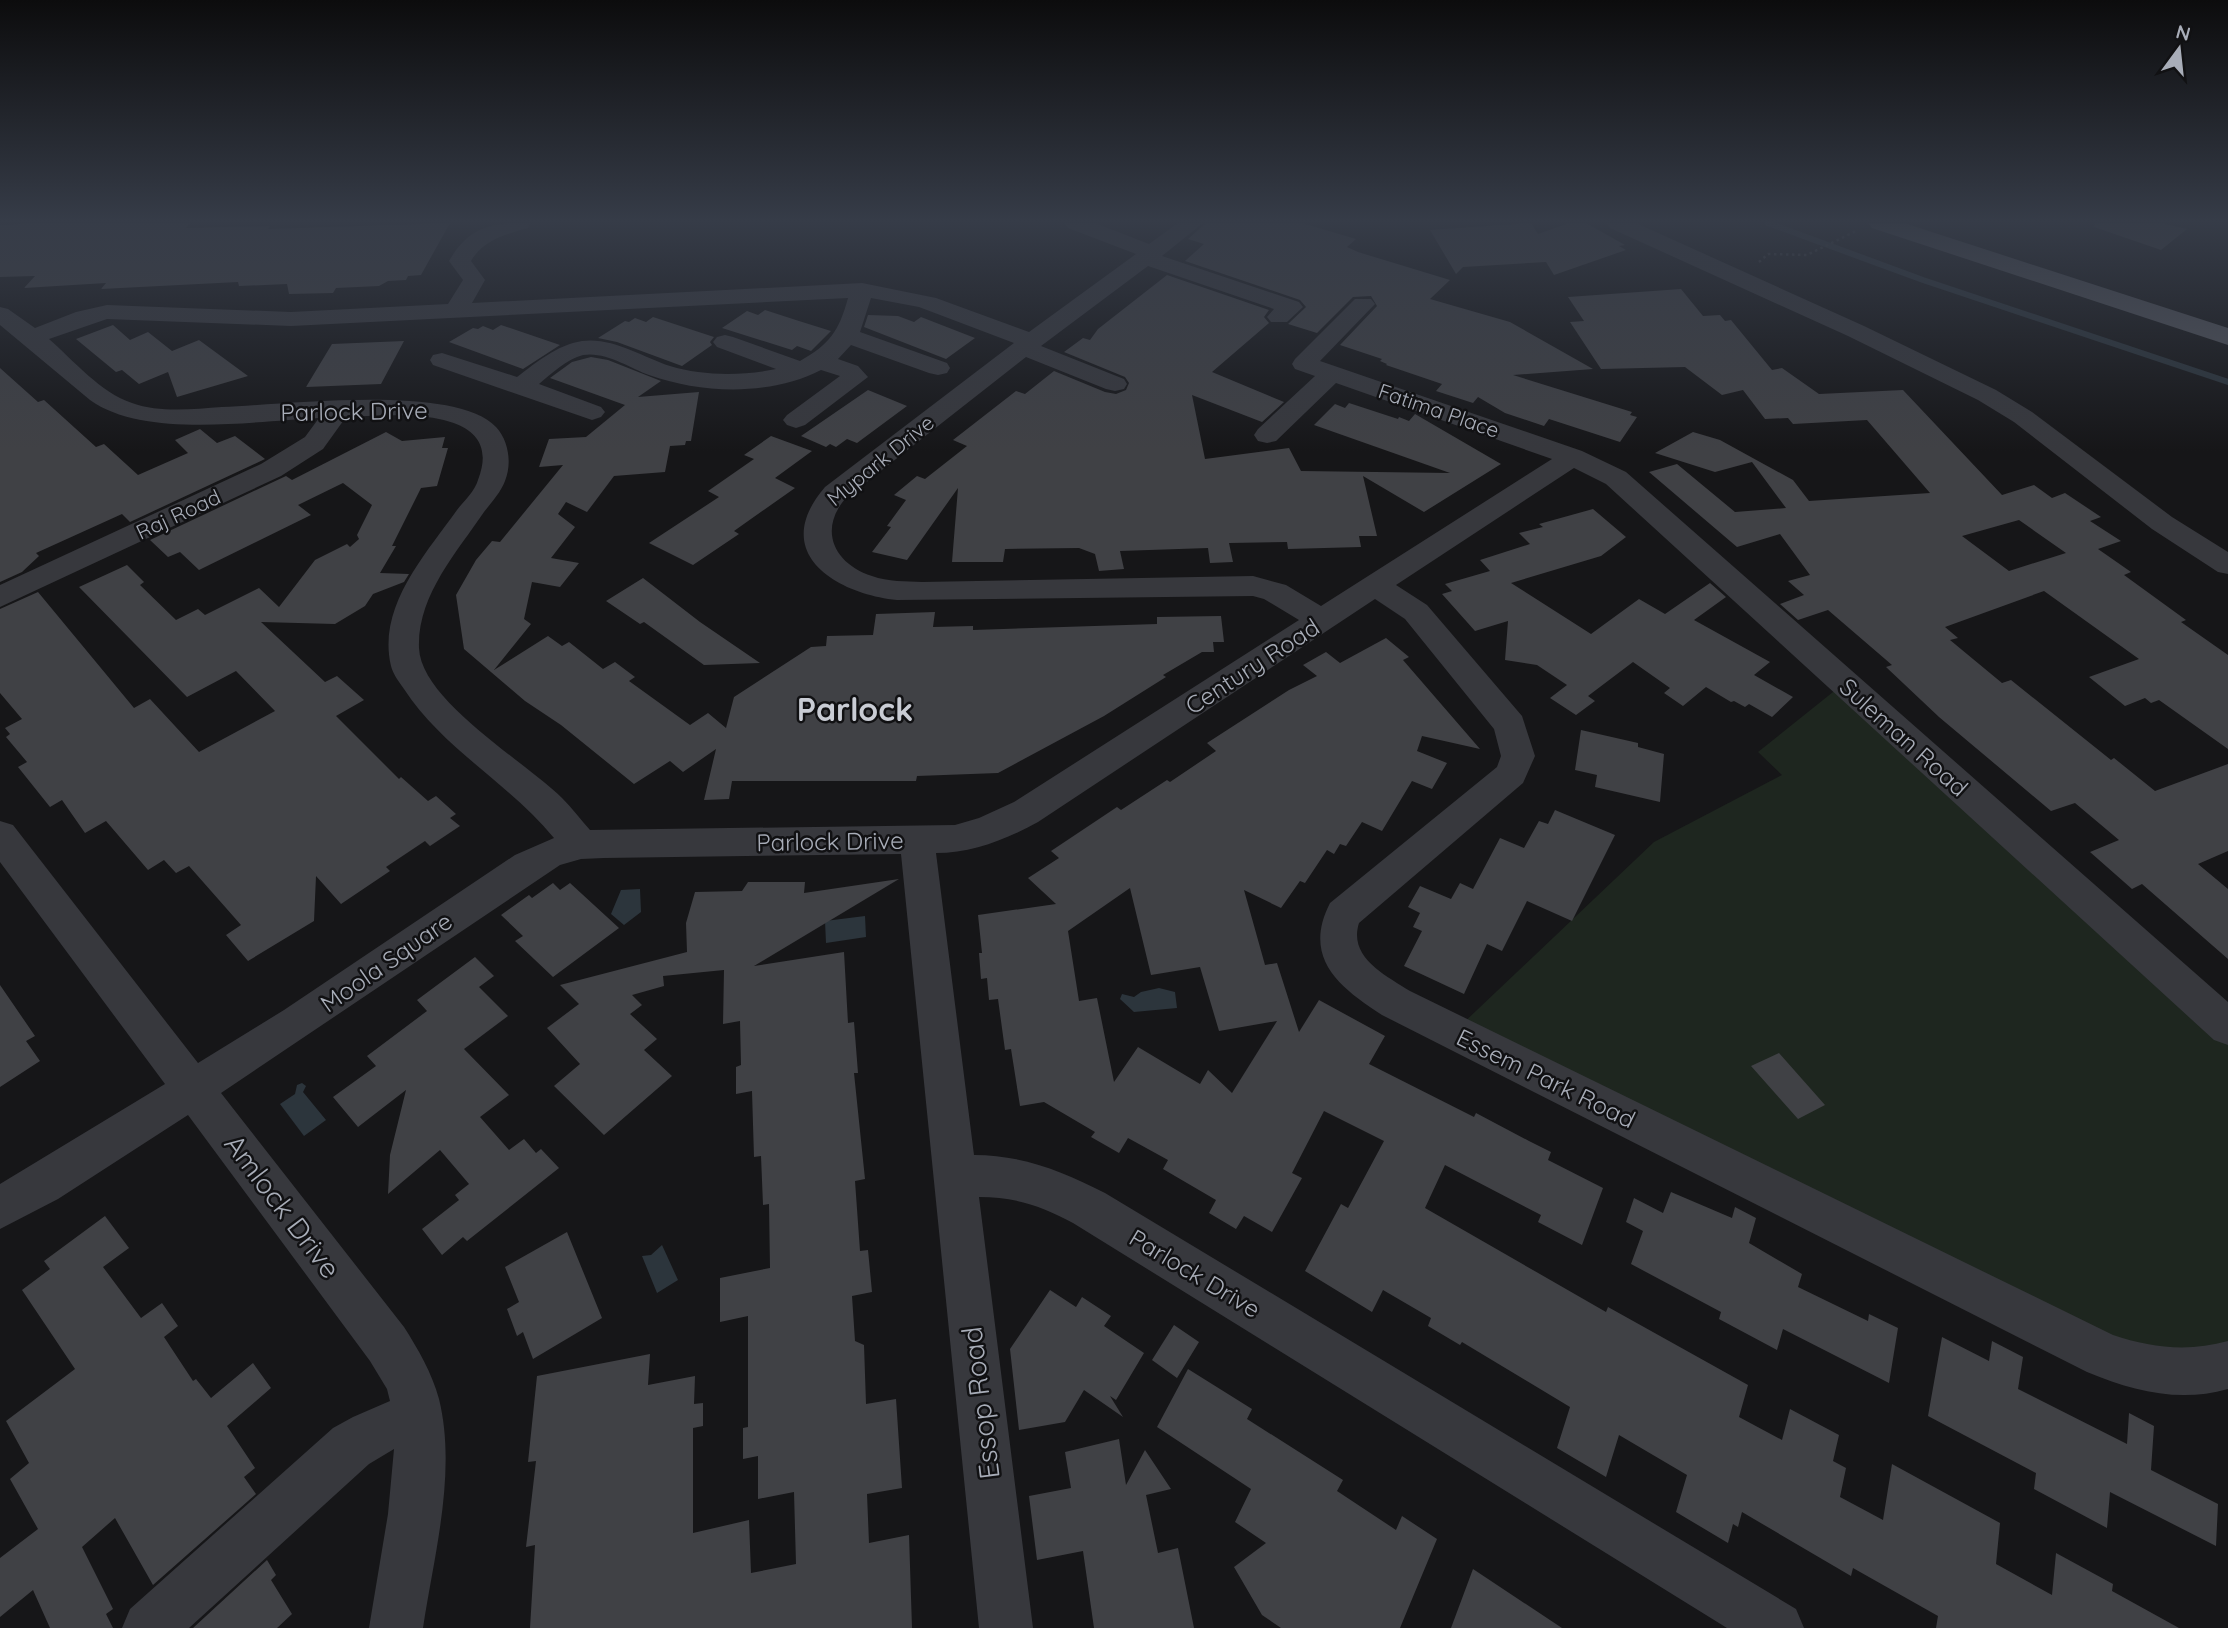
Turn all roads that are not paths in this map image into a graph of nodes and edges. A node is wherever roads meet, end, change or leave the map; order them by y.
1 (463, 299) edge
2 (689, 299) edge
3 (859, 299) edge
4 (913, 299) edge
5 (1090, 299) edge
6 (1269, 299) edge
7 (1783, 299) edge
8 (2112, 299) edge
9 (2173, 299) edge
10 (1363, 304) dead end
11 (456, 311) junction
12 (0, 314) edge
13 (2228, 316) edge
14 (1279, 317) dead end
15 (847, 335) junction
16 (32, 337) junction
17 (2228, 337) edge
18 (725, 342) dead end
19 (1028, 345) junction
20 (442, 360) dead end
21 (811, 365) junction
22 (939, 368) dead end
23 (1332, 373) junction
24 (1115, 384) dead end
25 (520, 386) junction
26 (339, 409) junction
27 (592, 412) dead end
28 (796, 420) dead end
29 (1267, 435) dead end
30 (1573, 457) junction
31 (2228, 565) edge
32 (1376, 586) junction
33 (0, 597) edge
34 (1323, 621) junction
35 (0, 835) edge
36 (917, 840) junction
37 (581, 845) junction
38 (2228, 1027) edge
39 (193, 1088) junction
40 (954, 1178) junction
41 (0, 1207) edge
42 (2228, 1365) edge
43 (416, 1416) junction
44 (149, 1628) edge
45 (396, 1628) edge
46 (1006, 1628) edge
47 (1777, 1628) edge

1 - 11 street
2 - 11 street
3 - 15 street
4 - 19 street
5 - 19 street, Mypark Drive
6 - 14 street
7 - 31 street
8 - 17 main road
9 - 13 main road
10 - 23 street, Fatima Place
11 - 16 street
12 - 16 street, Parlock Drive
15 - 21 street
15 - 22 street
16 - 26 street, Parlock Drive
18 - 21 street
19 - 24 street
19 - 34 street, Mypark Drive
20 - 25 street
21 - 25 street
21 - 28 street
23 - 29 street
23 - 30 street, Fatima Place
25 - 27 street
26 - 33 street, Raj Road
26 - 37 street, Parlock Drive
30 - 32 street, Century Road
30 - 38 street, Suleman Road
32 - 34 street, Century Road
32 - 42 street, Essem Park Road
34 - 36 street, Century Road
35 - 39 street, Amlock Drive
36 - 37 street, Parlock Drive
36 - 40 street, Parlock Drive
37 - 39 street, Moola Square
39 - 41 street, Moola Square
39 - 43 street, Amlock Drive
40 - 46 street, Essop Road
40 - 47 street, Parlock Drive
43 - 44 street
43 - 45 street, Amlock Drive

